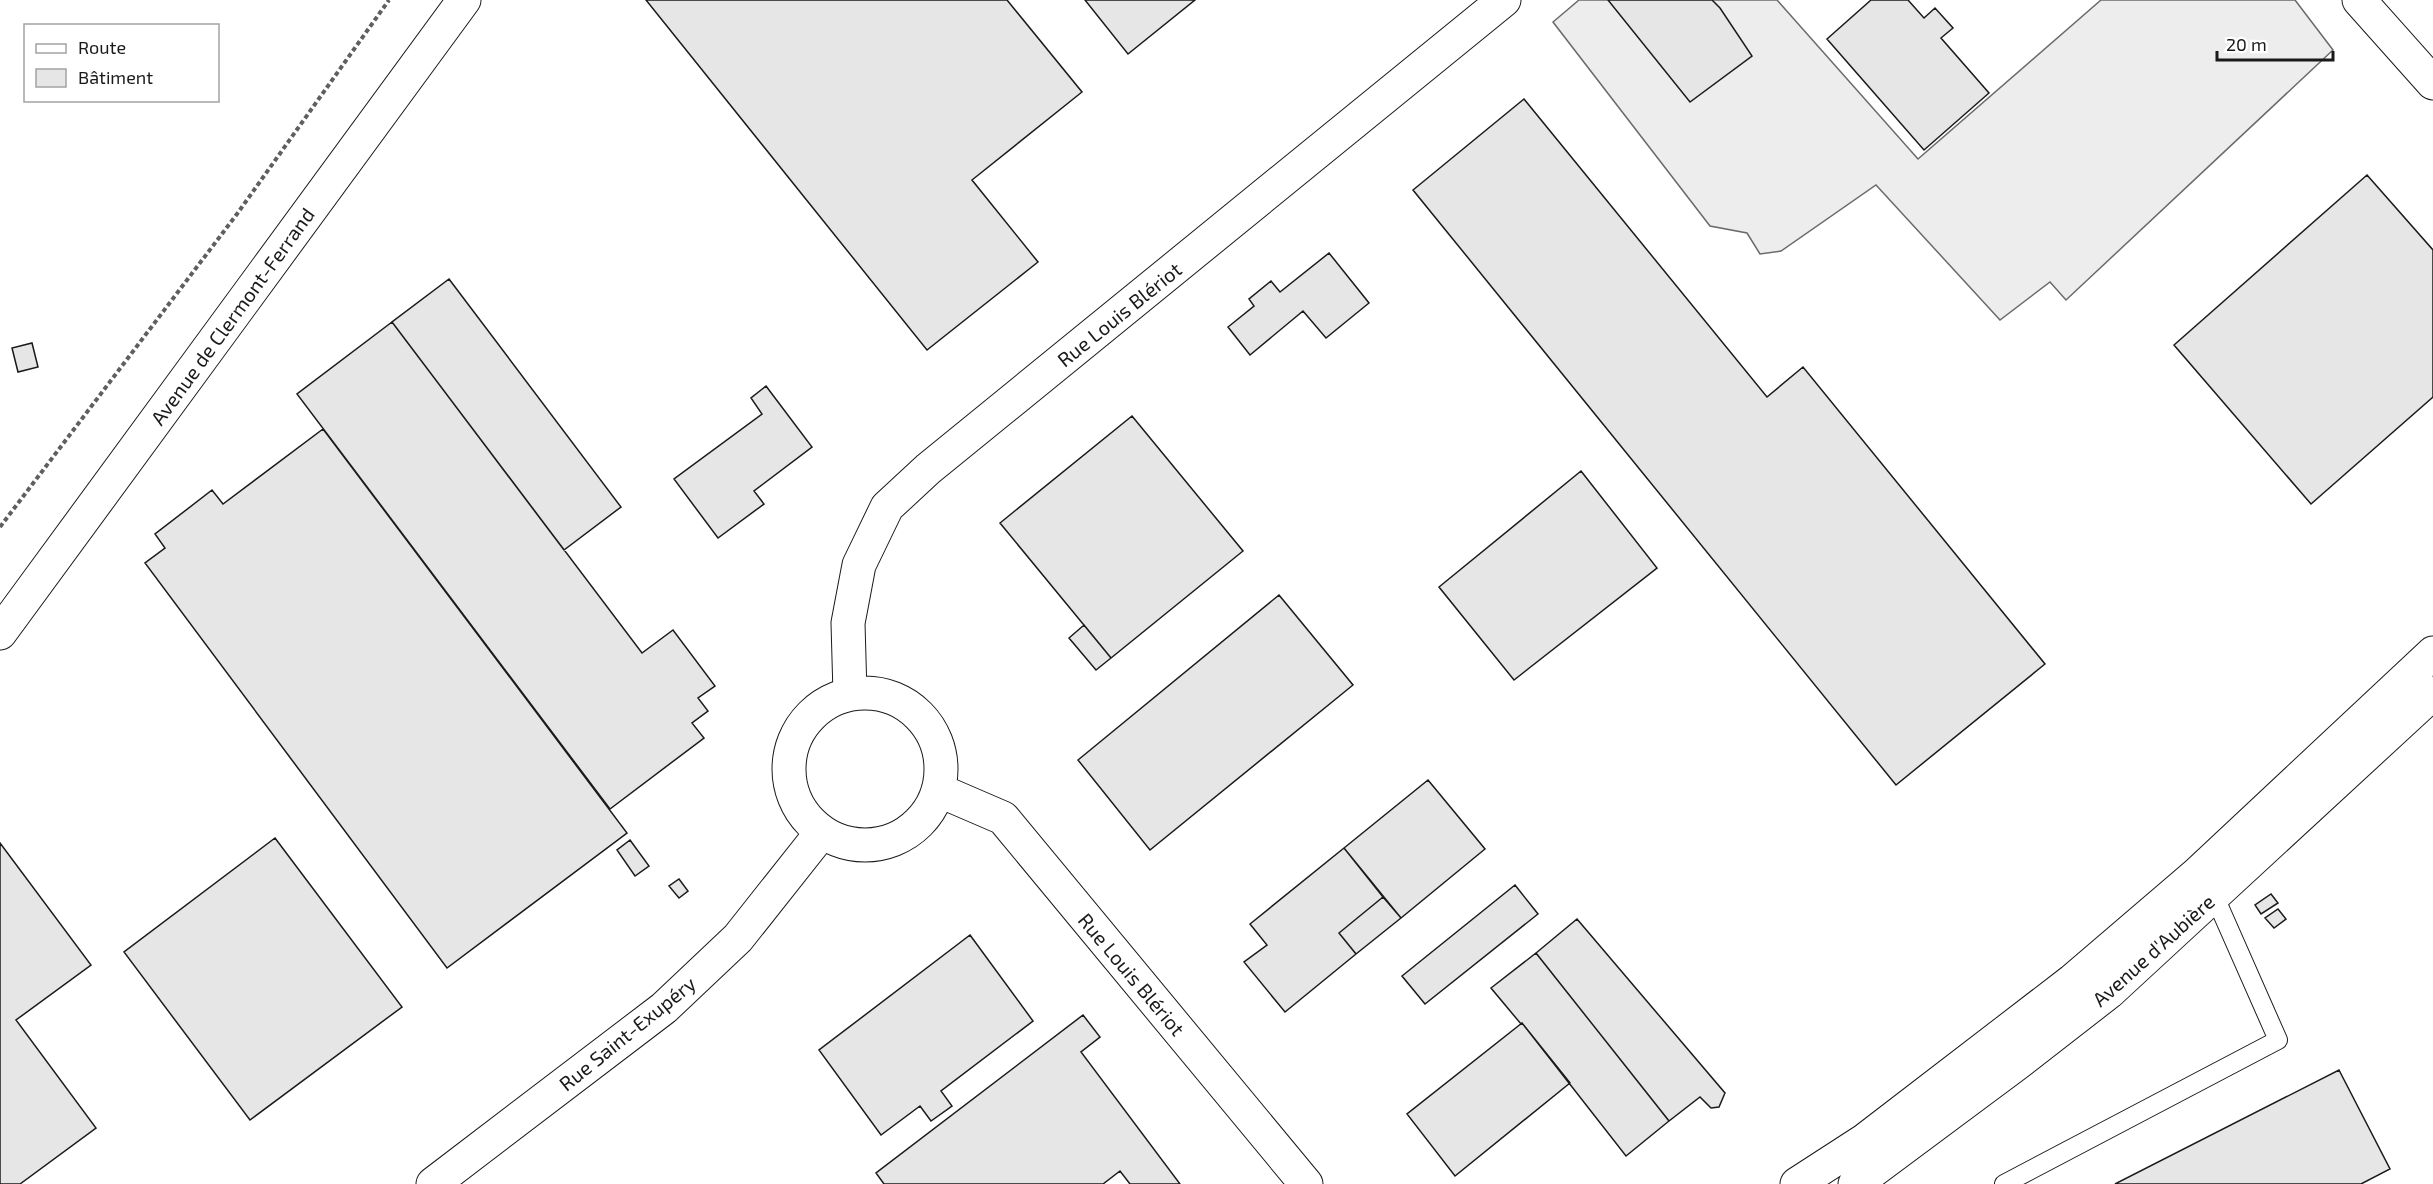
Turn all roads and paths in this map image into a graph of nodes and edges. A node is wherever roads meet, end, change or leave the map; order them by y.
1 (389, 0) edge
2 (464, 0) edge
3 (1504, 0) edge
4 (2359, 0) edge
5 (2433, 83) edge
6 (0, 527) edge
7 (0, 633) edge
8 (2433, 653) edge
9 (2433, 693) edge
10 (850, 694) junction
11 (938, 790) junction
12 (822, 832) junction
13 (2206, 885) junction
14 (1872, 1169) edge
15 (433, 1184) edge
16 (1306, 1184) edge
17 (1784, 1184) edge
18 (1797, 1184) edge
19 (2004, 1184) edge

1 - 6 path
2 - 7 street, Avenue de Clermont-Ferrand
3 - 10 street, Rue Louis Blériot
4 - 5 street
8 - 13 street, Avenue d'Aubière
9 - 13 street, Avenue d'Aubière
10 - 11 street
10 - 12 street
11 - 12 street
11 - 16 street, Rue Louis Blériot
12 - 15 street, Rue Saint-Exupéry
13 - 14 street, Avenue d'Aubière
13 - 19 lane
14 - 17 street, Avenue d'Aubière
14 - 18 street, Avenue d'Aubière

